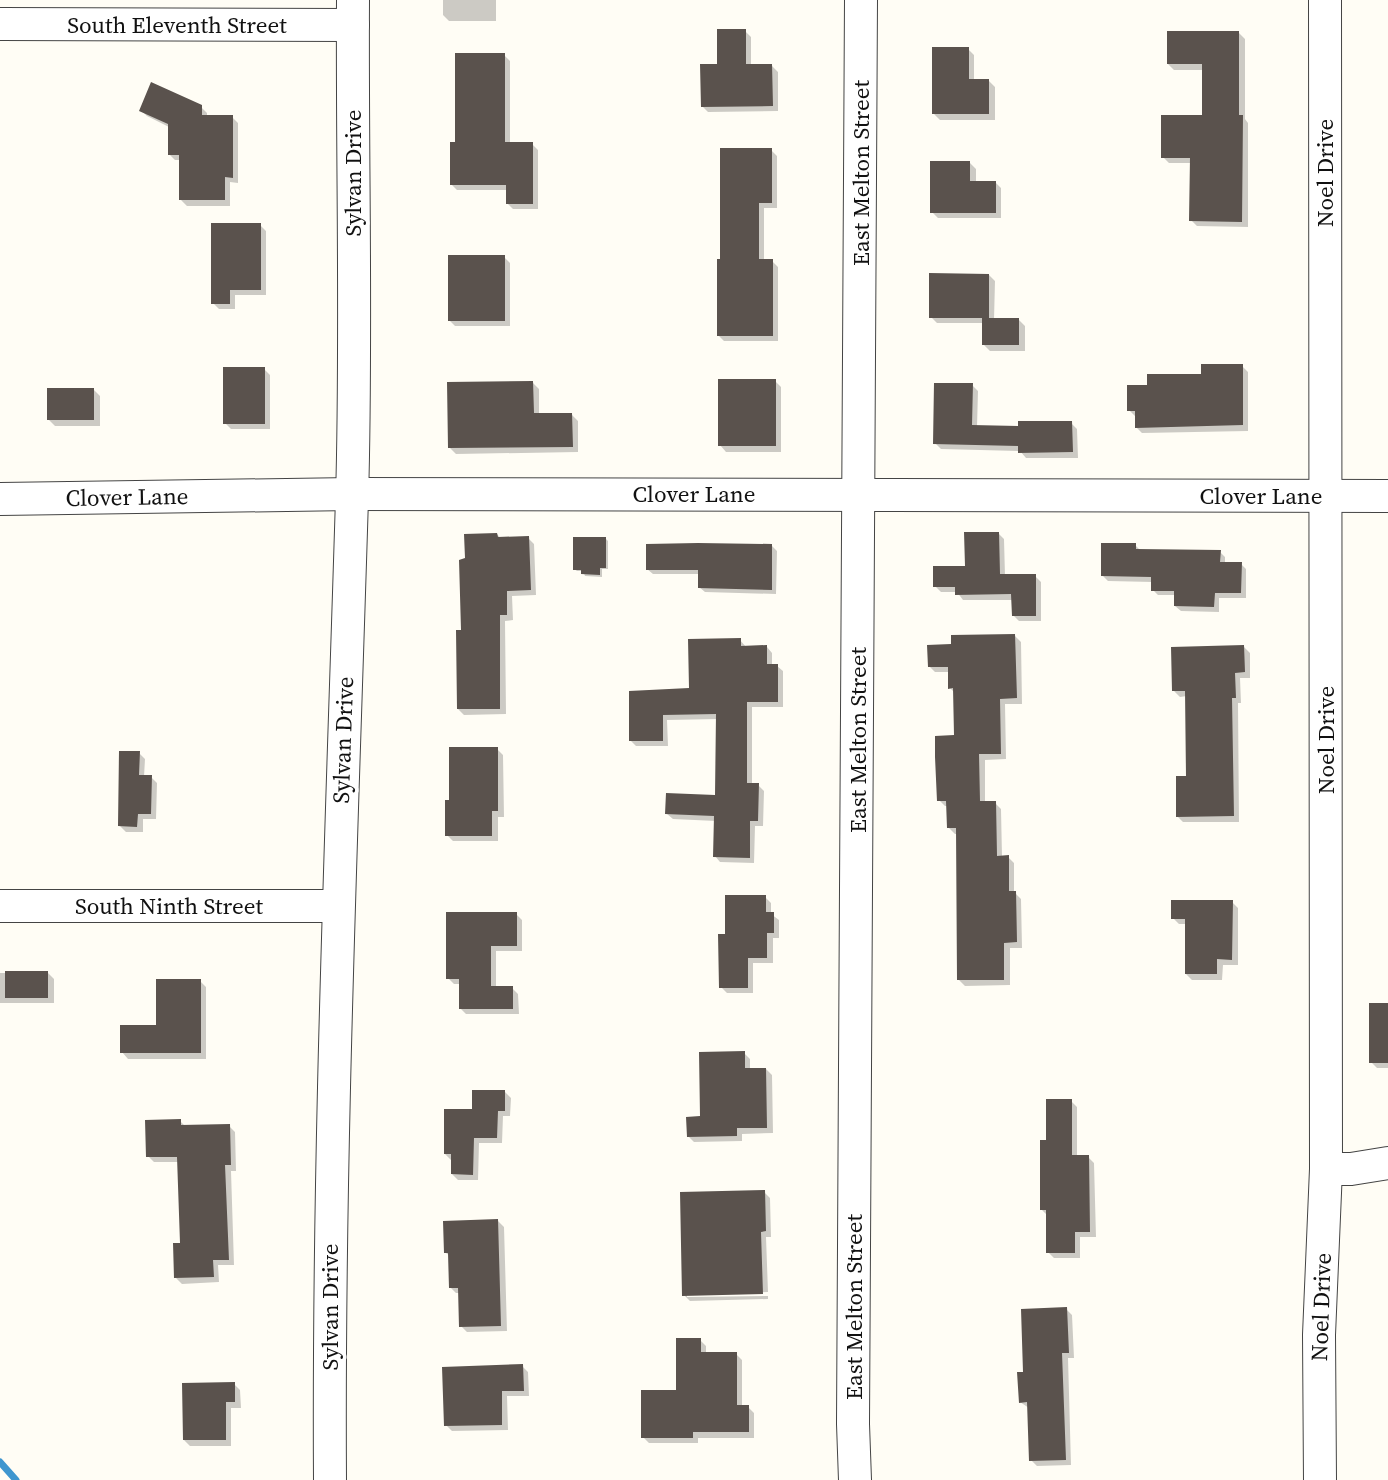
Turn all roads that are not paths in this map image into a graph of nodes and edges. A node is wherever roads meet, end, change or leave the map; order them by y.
1 (861, 0) edge
2 (1325, 0) edge
3 (353, 12) edge
4 (0, 24) edge
5 (352, 494) junction
6 (860, 494) junction
7 (1326, 496) junction
8 (1388, 496) edge
9 (0, 499) edge
10 (0, 906) edge
11 (337, 906) junction
12 (1388, 1163) edge
13 (1326, 1169) junction
14 (330, 1480) edge
15 (855, 1480) edge
16 (1320, 1480) edge

1 - 6 street, East Melton Street
2 - 7 street, Noel Drive
3 - 4 street, South Eleventh Street
3 - 5 street, Sylvan Drive
5 - 6 street, Clover Lane
5 - 9 street, Clover Lane
5 - 11 street, Sylvan Drive
6 - 7 street, Clover Lane
6 - 15 street, East Melton Street
7 - 8 street, Clover Lane
7 - 13 street, Noel Drive
10 - 11 street, South Ninth Street
11 - 14 street, Sylvan Drive
12 - 13 street
13 - 16 street, Noel Drive

